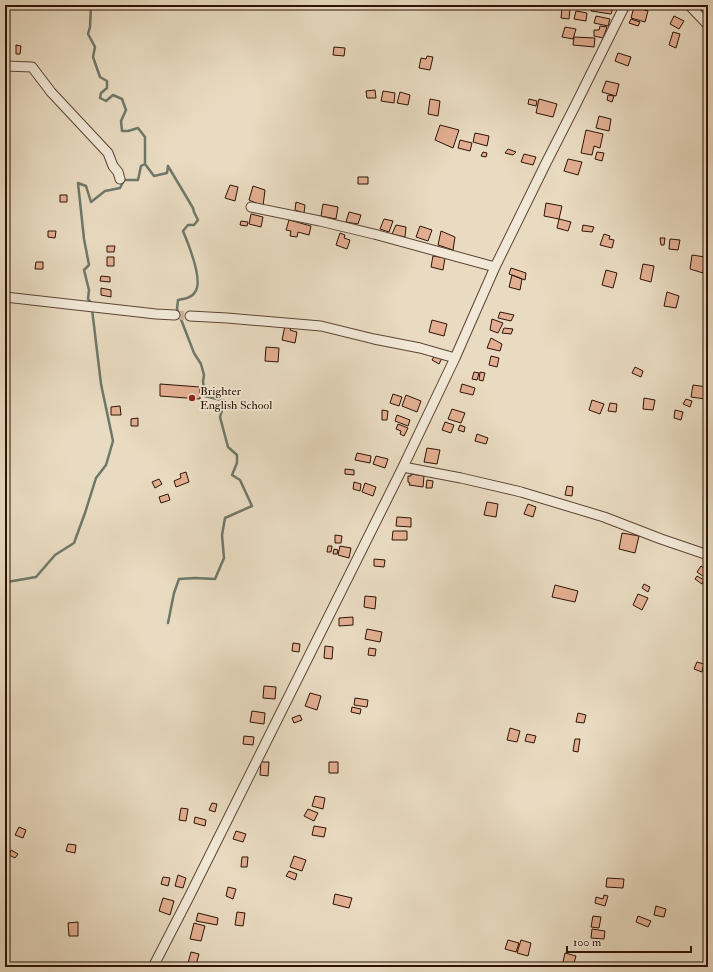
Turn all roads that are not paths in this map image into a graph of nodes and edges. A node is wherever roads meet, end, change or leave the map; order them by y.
1 (624, 5) edge
2 (689, 5) edge
3 (708, 25) edge
4 (5, 66) edge
5 (120, 179) dead end
6 (251, 207) dead end
7 (495, 267) junction
8 (5, 297) edge
9 (175, 315) tunnel mouth
10 (190, 316) tunnel mouth
11 (455, 358) junction
12 (403, 467) junction
13 (708, 555) edge
14 (153, 967) edge

1 - 7 street
2 - 3 street
4 - 5 street
6 - 7 street
7 - 11 street
8 - 9 street
10 - 11 street
11 - 12 street
12 - 13 street
12 - 14 street

